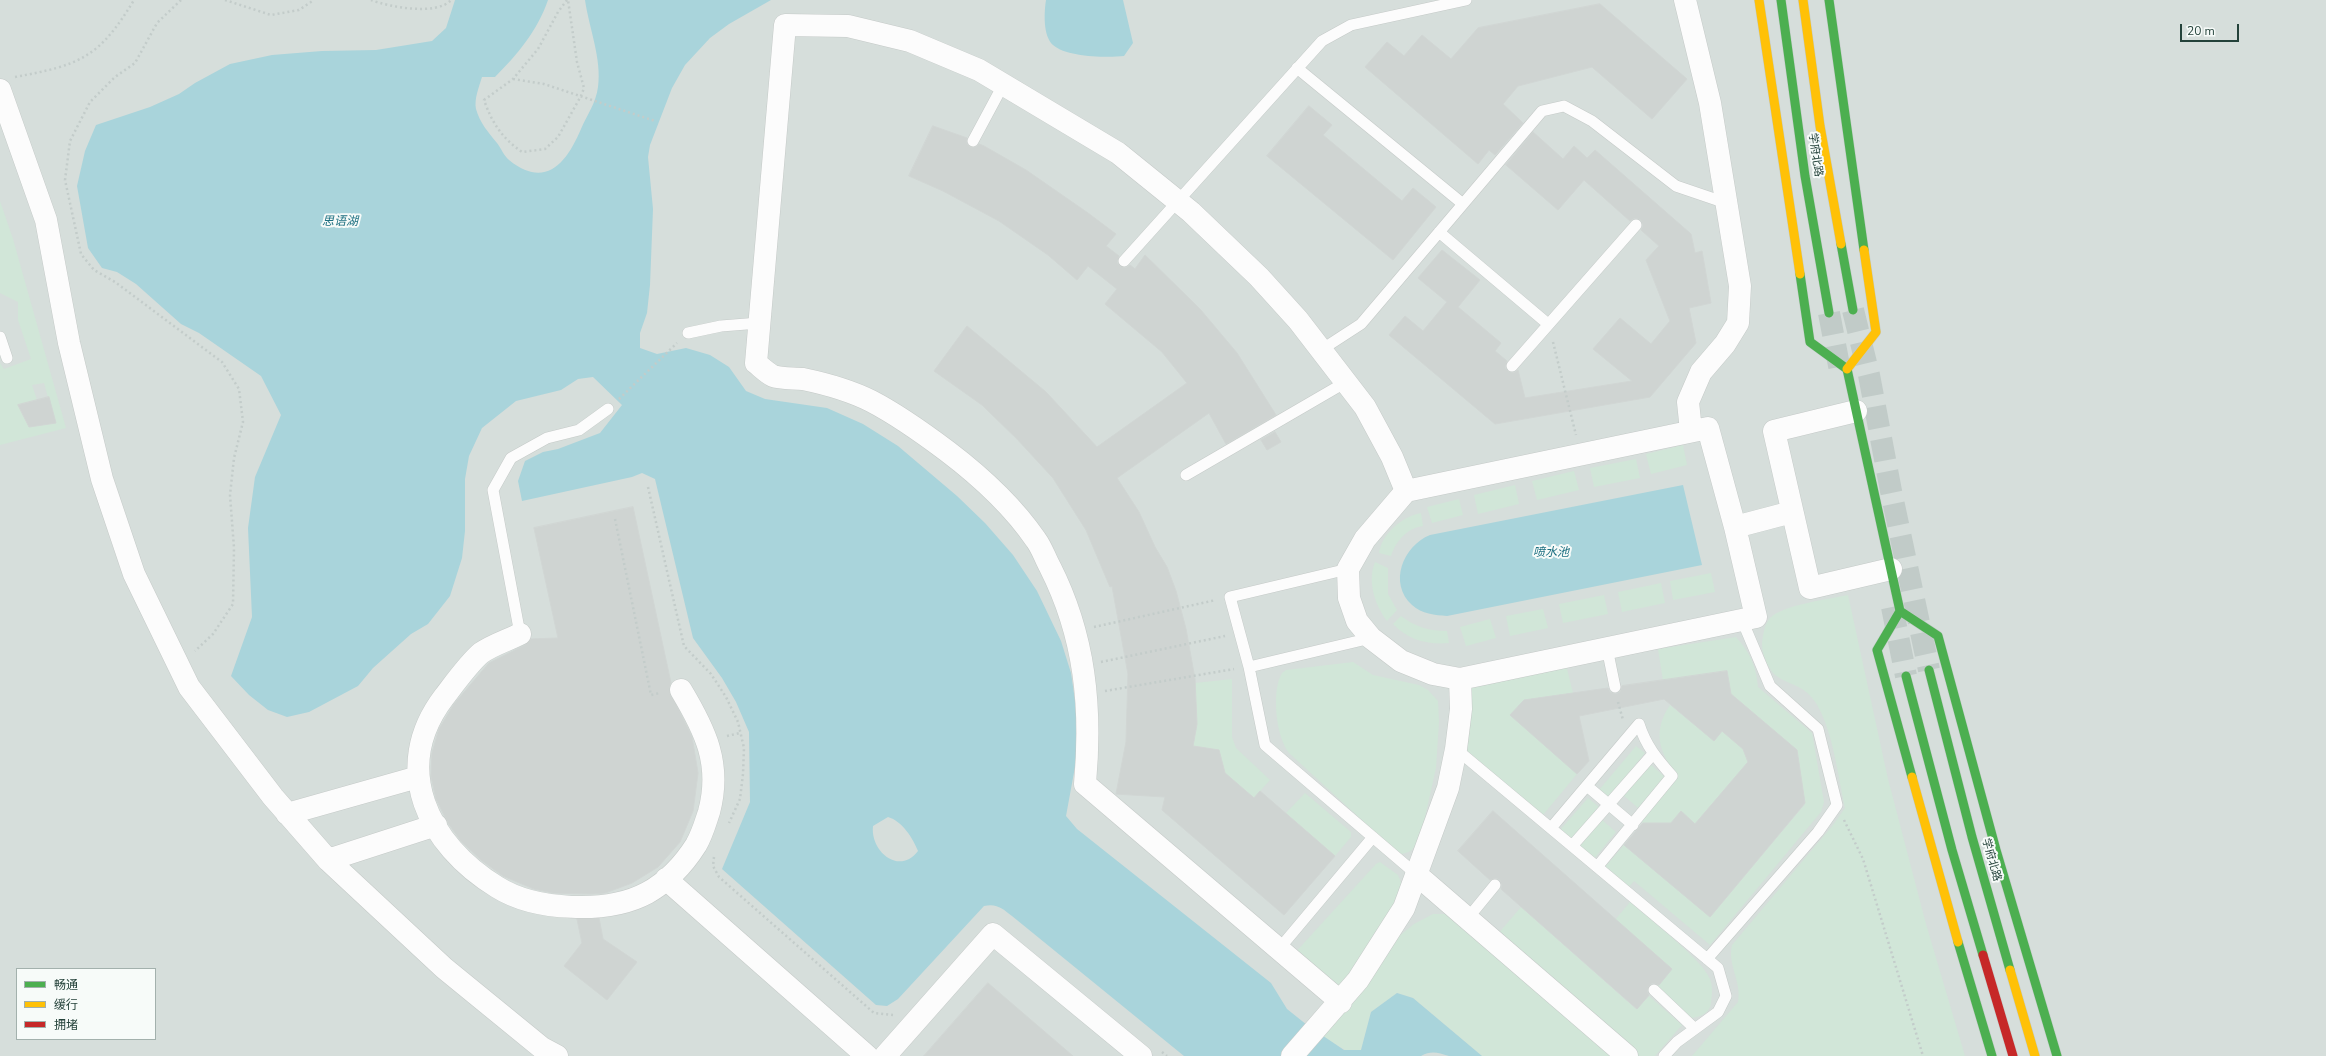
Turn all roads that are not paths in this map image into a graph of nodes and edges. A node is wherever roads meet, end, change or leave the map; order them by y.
1 (1466, 0) edge
2 (1685, 0) edge
3 (1759, 0) edge
4 (1780, 0) edge
5 (1803, 0) edge
6 (1830, 0) edge
7 (1297, 68) junction
8 (4, 84) edge
9 (1003, 86) junction
10 (973, 141) dead end
11 (1176, 201) junction
12 (1726, 203) junction
13 (1463, 204) junction
14 (1636, 225) dead end
15 (1439, 232) junction
16 (1124, 261) dead end
17 (1853, 310) tunnel mouth
18 (1829, 313) tunnel mouth
19 (759, 323) junction
20 (1548, 324) junction
21 (688, 333) road end
22 (0, 337) edge
23 (1321, 350) junction
24 (7, 358) dead end
25 (1512, 366) dead end
26 (1847, 369) junction
27 (1346, 382) junction
28 (608, 409) road end
29 (1856, 411) junction
30 (1691, 431) junction
31 (1186, 475) dead end
32 (1406, 491) junction
33 (1792, 512) junction
34 (1735, 528) junction
35 (1348, 569) junction
36 (1891, 569) junction
37 (1900, 611) junction
38 (1742, 620) junction
39 (520, 634) joint
40 (1371, 638) junction
41 (1607, 648) junction
42 (1249, 667) junction
43 (1929, 670) tunnel mouth
44 (1906, 676) tunnel mouth
45 (1460, 679) junction
46 (1615, 687) road end
47 (681, 690) road end
48 (1456, 749) junction
49 (1653, 754) junction
50 (418, 777) junction
51 (1587, 786) junction
52 (1609, 804) junction
53 (287, 814) junction
54 (436, 825) junction
55 (1632, 825) junction
56 (1551, 828) junction
57 (1373, 837) junction
58 (1572, 846) junction
59 (328, 860) junction
60 (1597, 867) junction
61 (1416, 874) junction
62 (666, 879) junction
63 (1495, 884) dead end
64 (1468, 918) junction
65 (1279, 949) junction
66 (1707, 958) junction
67 (1654, 990) dead end
68 (1341, 1002) junction
69 (1694, 1028) junction
70 (1151, 1053) edge
71 (558, 1056) edge
72 (867, 1056) edge
73 (885, 1056) edge
74 (1292, 1056) edge
75 (1627, 1056) edge
76 (1664, 1056) edge
77 (1992, 1056) edge
78 (2013, 1056) edge
79 (2035, 1056) edge
80 (2057, 1056) edge

1 - 7 lane
2 - 12 street
3 - 26 main road
4 - 18 main road, 学府北路
5 - 17 main road, 学府北路
6 - 26 main road
7 - 11 lane
7 - 13 lane
8 - 53 street
9 - 10 lane
9 - 11 street
9 - 19 street
11 - 16 lane
11 - 23 street
12 - 13 lane
12 - 30 street
13 - 15 lane
14 - 20 lane
15 - 20 lane
15 - 23 lane
19 - 21 lane
19 - 65 street
20 - 25 lane
22 - 24 lane
23 - 27 street
26 - 29 main road
27 - 31 lane
27 - 32 street
28 - 39 lane
29 - 33 street
29 - 36 main road
30 - 32 street
30 - 34 street
32 - 35 street
33 - 34 street
33 - 36 street
34 - 38 street
35 - 40 street
35 - 42 lane
36 - 37 main road
37 - 77 main road
37 - 80 main road
38 - 41 street
38 - 66 lane
39 - 50 street
40 - 42 lane
40 - 45 street
41 - 45 street
41 - 46 lane
42 - 57 lane
43 - 79 main road, 学府北路
44 - 78 main road
45 - 48 street
47 - 62 street
48 - 56 lane
48 - 61 street
49 - 51 lane
49 - 52 lane
49 - 55 lane
50 - 53 street
50 - 54 street
51 - 52 lane
51 - 56 lane
52 - 55 lane
52 - 58 lane
53 - 59 street
54 - 59 street
54 - 62 street
55 - 60 lane
56 - 58 lane
57 - 61 lane
57 - 65 lane
58 - 60 lane
59 - 71 street
60 - 66 lane
61 - 64 street
61 - 68 street
62 - 72 street
63 - 64 lane
64 - 75 street
65 - 68 street
66 - 69 lane
67 - 69 lane
68 - 74 street
69 - 76 lane
70 - 73 street

